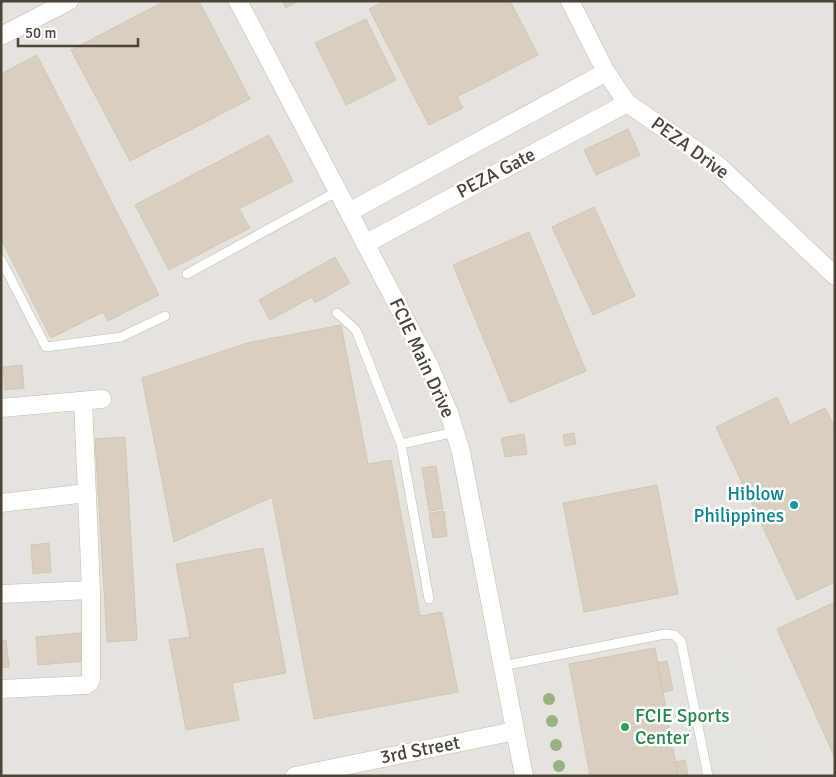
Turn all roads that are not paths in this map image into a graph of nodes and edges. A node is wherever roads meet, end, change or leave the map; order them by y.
1 (69, 1) edge
2 (238, 1) edge
3 (570, 1) edge
4 (1, 36) edge
5 (606, 72) junction
6 (627, 103) junction
7 (338, 191) junction
8 (349, 212) junction
9 (366, 244) junction
10 (1, 260) edge
11 (187, 274) dead end
12 (835, 276) edge
13 (337, 313) dead end
14 (165, 316) dead end
15 (102, 399) dead end
16 (83, 401) junction
17 (1, 408) edge
18 (456, 432) junction
19 (401, 444) junction
20 (87, 493) junction
21 (1, 503) edge
22 (91, 590) junction
23 (1, 594) edge
24 (429, 599) dead end
25 (502, 666) junction
26 (1, 690) edge
27 (515, 731) junction
28 (295, 776) edge
29 (524, 776) edge
30 (708, 776) edge

1 - 4 street
2 - 7 street, FCIE Main Drive
3 - 5 street, PEZA Drive
5 - 6 street, PEZA Drive
5 - 8 street, PEZA Gate
6 - 9 street, PEZA Gate
6 - 12 street, PEZA Drive
7 - 8 street, FCIE Main Drive
7 - 11 lane
8 - 9 street, FCIE Main Drive
9 - 18 street, FCIE Main Drive
10 - 14 lane
13 - 19 lane
15 - 16 street
16 - 17 street
16 - 20 street
18 - 19 lane
18 - 25 street, FCIE Main Drive
19 - 24 lane
20 - 21 street
20 - 22 street
22 - 23 street
22 - 26 street
25 - 27 street, FCIE Main Drive
25 - 30 lane
27 - 28 street, 3rd Street
27 - 29 street, FCIE Main Drive

